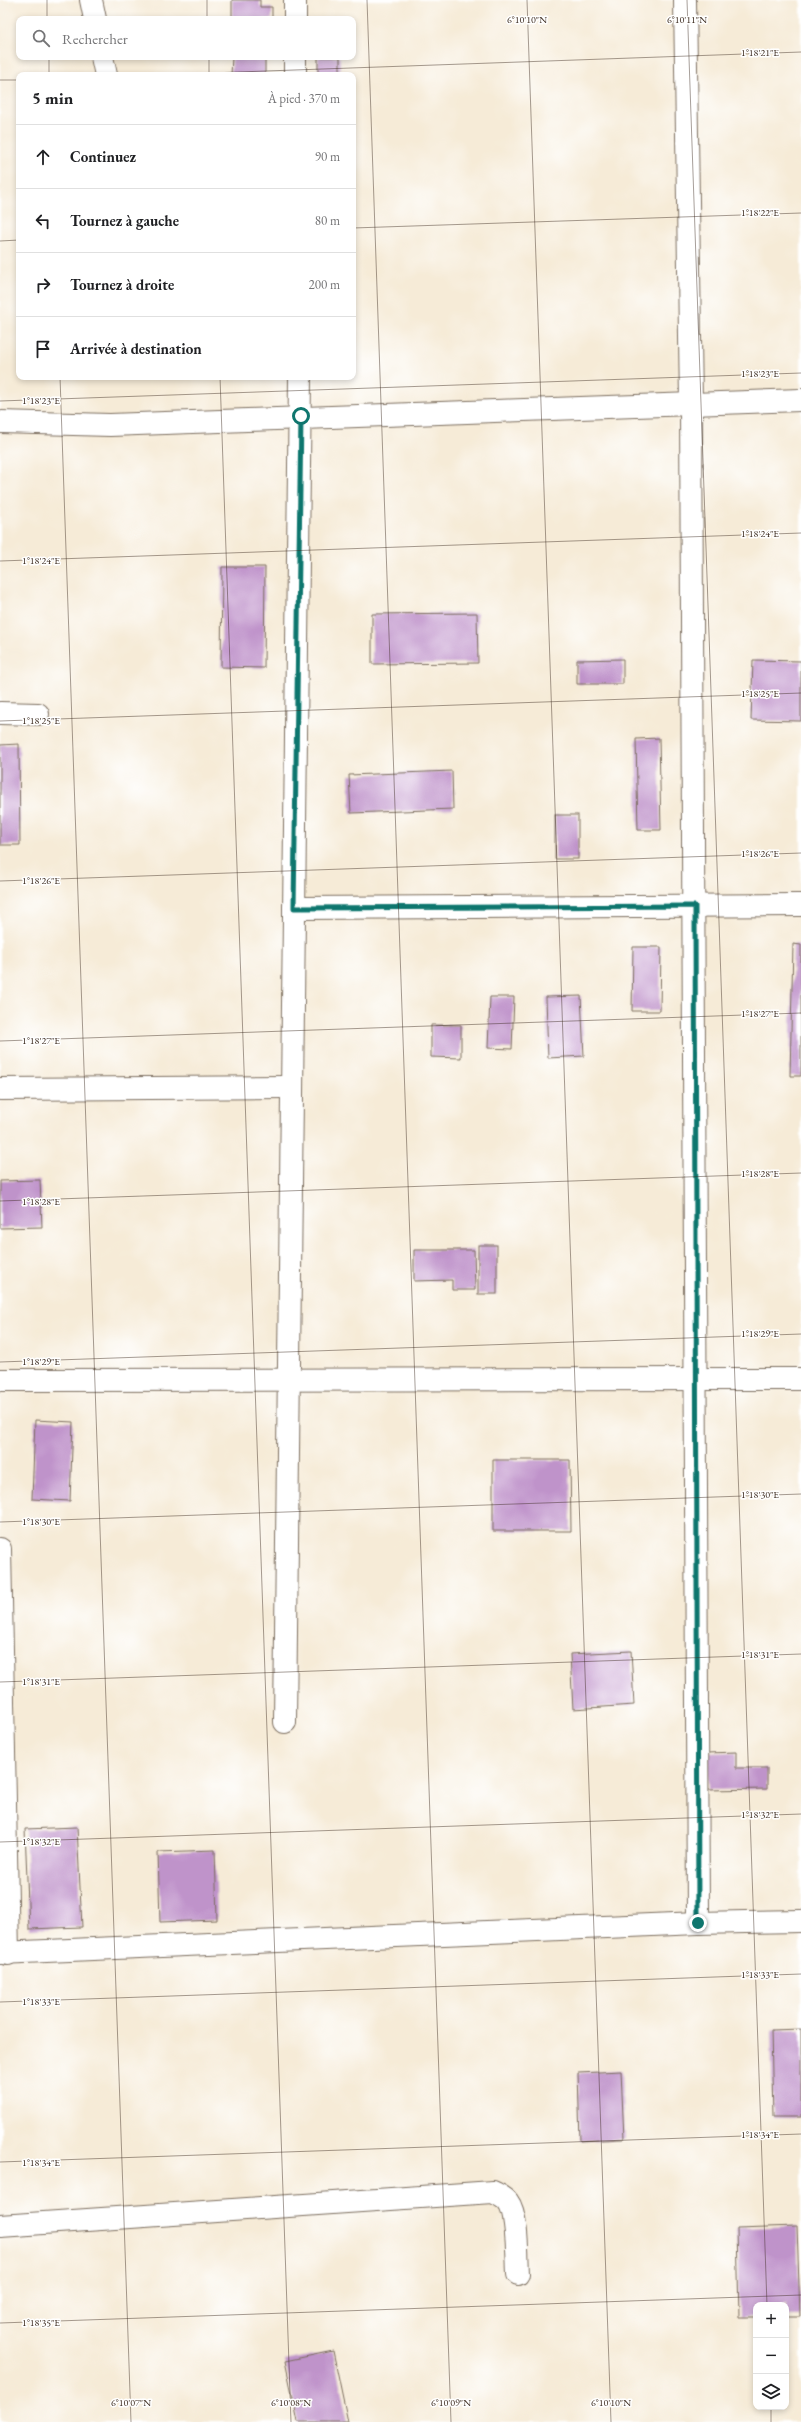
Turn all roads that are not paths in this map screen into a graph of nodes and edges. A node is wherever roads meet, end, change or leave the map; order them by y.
1 (91, 0) edge
2 (295, 0) edge
3 (685, 0) edge
4 (94, 16) edge
5 (295, 16) edge
6 (103, 60) edge
7 (295, 60) edge
8 (105, 72) edge
9 (295, 72) edge
10 (300, 380) edge
11 (801, 400) edge
12 (691, 402) junction
13 (301, 416) junction
14 (0, 422) edge
15 (0, 713) edge
16 (38, 714) dead end
17 (801, 905) edge
18 (695, 906) junction
19 (294, 908) junction
20 (292, 1087) junction
21 (0, 1089) edge
22 (801, 1379) edge
23 (0, 1380) edge
24 (287, 1380) junction
25 (695, 1380) junction
26 (0, 1549) edge
27 (285, 1722) dead end
28 (801, 1921) edge
29 (698, 1923) junction
30 (4, 1954) edge
31 (0, 2226) edge
32 (518, 2274) dead end

1 - 4 street
2 - 5 street
3 - 12 street
6 - 8 street
7 - 9 street
10 - 13 street
11 - 12 street
12 - 13 street
12 - 18 street
13 - 14 street
13 - 19 street
15 - 16 street
17 - 18 street
18 - 19 street
18 - 25 street
19 - 20 street
20 - 21 street
20 - 24 street
22 - 25 street
23 - 24 street
24 - 25 street
24 - 27 street
25 - 29 street
26 - 30 street
28 - 29 street
29 - 30 street
31 - 32 street

